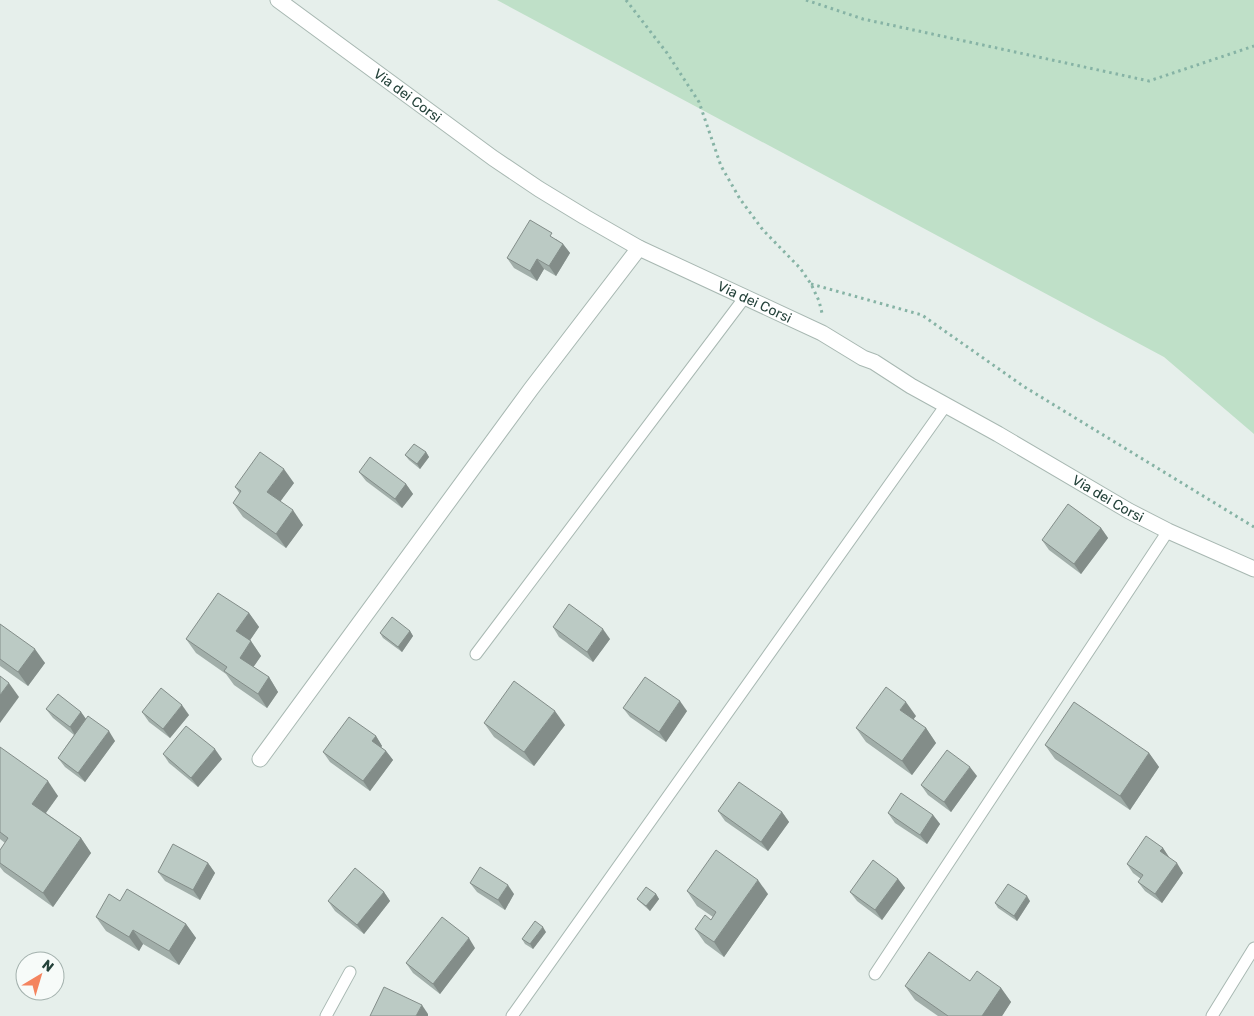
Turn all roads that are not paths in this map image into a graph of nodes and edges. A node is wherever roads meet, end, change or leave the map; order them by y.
1 (278, 0) edge
2 (639, 248) junction
3 (745, 297) junction
4 (946, 405) junction
5 (1168, 531) junction
6 (1254, 569) edge
7 (476, 654) dead end
8 (260, 759) dead end
9 (1254, 948) edge
10 (350, 972) dead end
11 (875, 974) dead end
12 (326, 1016) edge
13 (512, 1016) edge
14 (1212, 1016) edge

1 - 2 street, Via dei Corsi
2 - 3 street, Via dei Corsi
2 - 8 street
3 - 4 street, Via dei Corsi
3 - 7 lane
4 - 5 street, Via dei Corsi
4 - 13 lane
5 - 6 street, Via dei Corsi
5 - 11 lane
9 - 14 lane
10 - 12 lane

